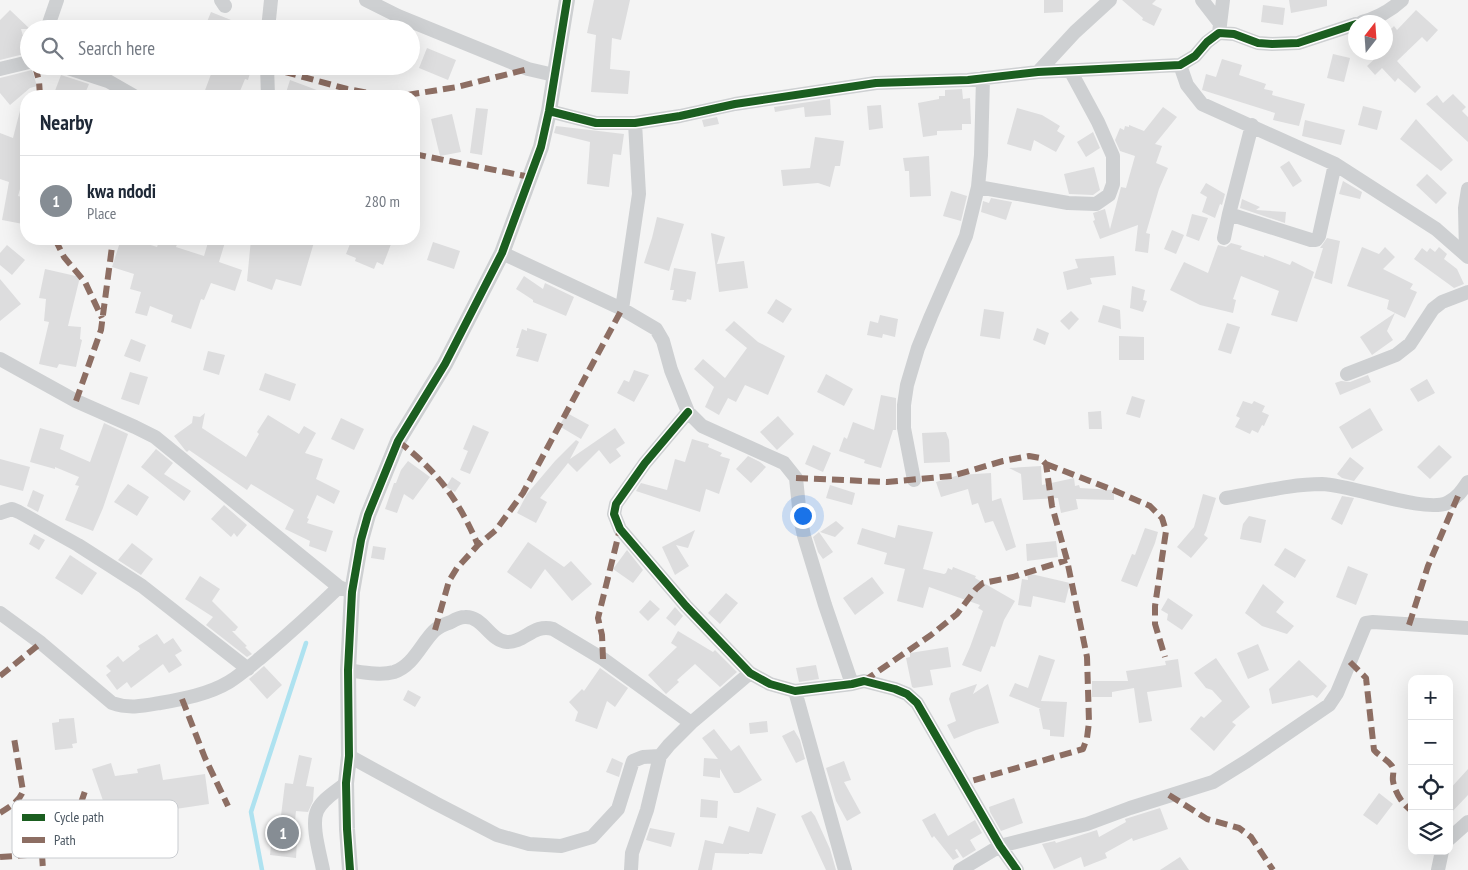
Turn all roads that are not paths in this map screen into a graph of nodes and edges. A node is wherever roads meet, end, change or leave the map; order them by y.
1 (57, 0) edge
2 (271, 0) edge
3 (366, 0) edge
4 (567, 0) edge
5 (1110, 0) edge
6 (1202, 0) edge
7 (1223, 0) edge
8 (1402, 0) edge
9 (1382, 15) edge
10 (49, 20) edge
11 (269, 20) edge
12 (408, 20) edge
13 (420, 25) edge
14 (1219, 27) junction
15 (1348, 27) edge
16 (20, 64) edge
17 (1180, 65) junction
18 (0, 69) edge
19 (1038, 72) junction
20 (1071, 72) junction
21 (90, 75) edge
22 (267, 75) edge
23 (554, 75) junction
24 (982, 78) junction
25 (124, 90) edge
26 (268, 90) edge
27 (549, 112) junction
28 (635, 123) junction
29 (1252, 125) junction
30 (1335, 164) junction
31 (978, 187) junction
32 (1468, 189) edge
33 (1229, 214) junction
34 (1224, 238) dead end
35 (502, 253) junction
36 (1467, 255) edge
37 (1468, 292) edge
38 (622, 309) junction
39 (0, 360) edge
40 (1347, 374) dead end
41 (688, 412) junction
42 (914, 480) dead end
43 (1468, 482) edge
44 (1226, 498) dead end
45 (0, 513) edge
46 (345, 589) junction
47 (0, 613) edge
48 (1468, 628) edge
49 (248, 669) junction
50 (348, 670) junction
51 (750, 673) junction
52 (852, 684) junction
53 (795, 691) junction
54 (691, 723) junction
55 (350, 756) junction
56 (660, 756) junction
57 (346, 783) junction
58 (1468, 822) edge
59 (1453, 835) edge
60 (1000, 846) junction
61 (1441, 855) edge
62 (323, 870) edge
63 (350, 870) edge
64 (631, 870) edge
65 (845, 870) edge
66 (960, 870) edge
67 (1017, 870) edge
68 (1438, 870) edge

1 - 10 street
2 - 11 street
3 - 12 street
4 - 23 street
5 - 19 street
6 - 14 street
7 - 14 street
8 - 9 street
13 - 23 street
14 - 15 street
14 - 17 street
16 - 18 street
17 - 20 street
17 - 29 street
19 - 20 street
19 - 24 street
20 - 31 street
21 - 25 street
22 - 26 street
23 - 27 street
24 - 28 street
24 - 31 street
27 - 28 street
27 - 35 street
28 - 38 street
29 - 30 street
29 - 33 street
30 - 33 street
30 - 36 street
31 - 42 street
32 - 36 street
33 - 34 street
35 - 38 street
35 - 46 street
37 - 40 street
38 - 41 street
39 - 46 street
41 - 51 street
41 - 52 street
43 - 44 street
45 - 49 street
46 - 49 street
46 - 50 street
47 - 49 street
48 - 60 street
50 - 54 street
50 - 55 street
51 - 53 street
51 - 54 street
52 - 53 street
52 - 60 street
53 - 65 street
54 - 56 street
55 - 56 street
55 - 57 street
56 - 64 street
57 - 62 street
57 - 63 street
58 - 59 street
60 - 66 street
60 - 67 street
61 - 68 street

